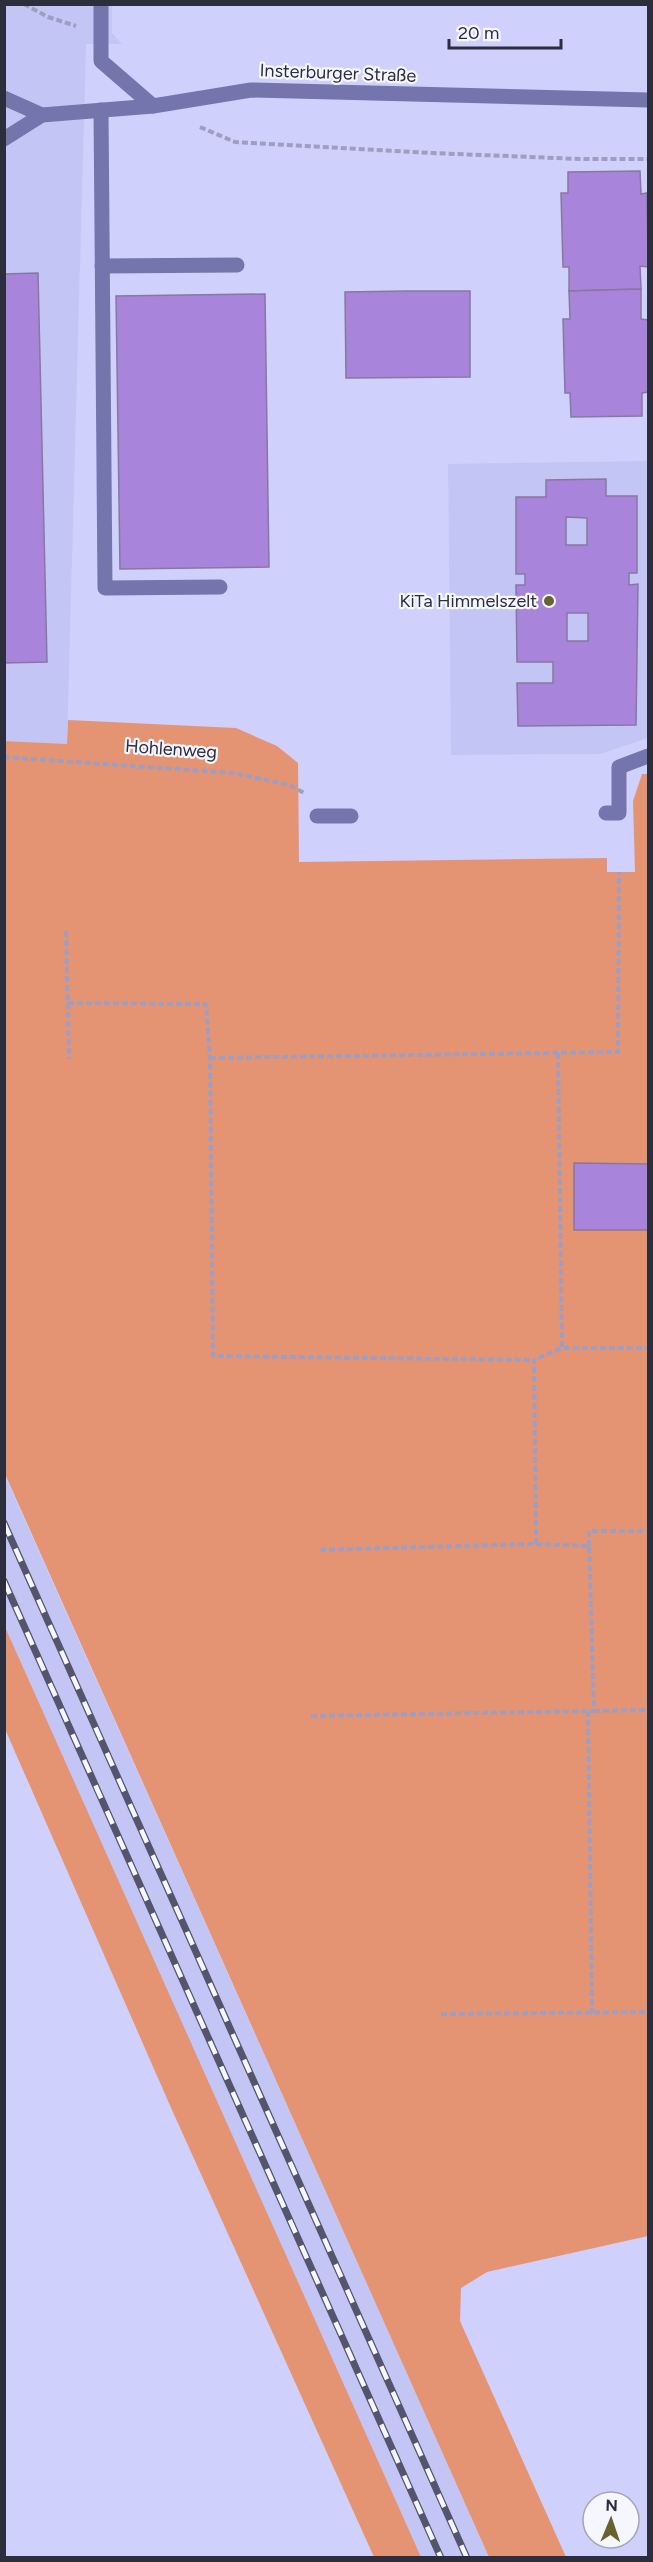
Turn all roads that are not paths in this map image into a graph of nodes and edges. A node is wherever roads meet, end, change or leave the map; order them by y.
1 (101, 4) edge
2 (4, 98) edge
3 (648, 100) edge
4 (153, 106) junction
5 (100, 110) junction
6 (42, 115) junction
7 (4, 139) edge
8 (237, 265) dead end
9 (102, 266) junction
10 (220, 587) dead end
11 (648, 756) edge
12 (613, 813) dead end
13 (317, 816) road end
14 (351, 816) dead end

1 - 4 street
2 - 6 street
3 - 4 street, Insterburger Straße
4 - 5 street, Insterburger Straße
5 - 6 street, Insterburger Straße
5 - 9 street
6 - 7 street
8 - 9 street
9 - 10 street
11 - 12 street
13 - 14 street

